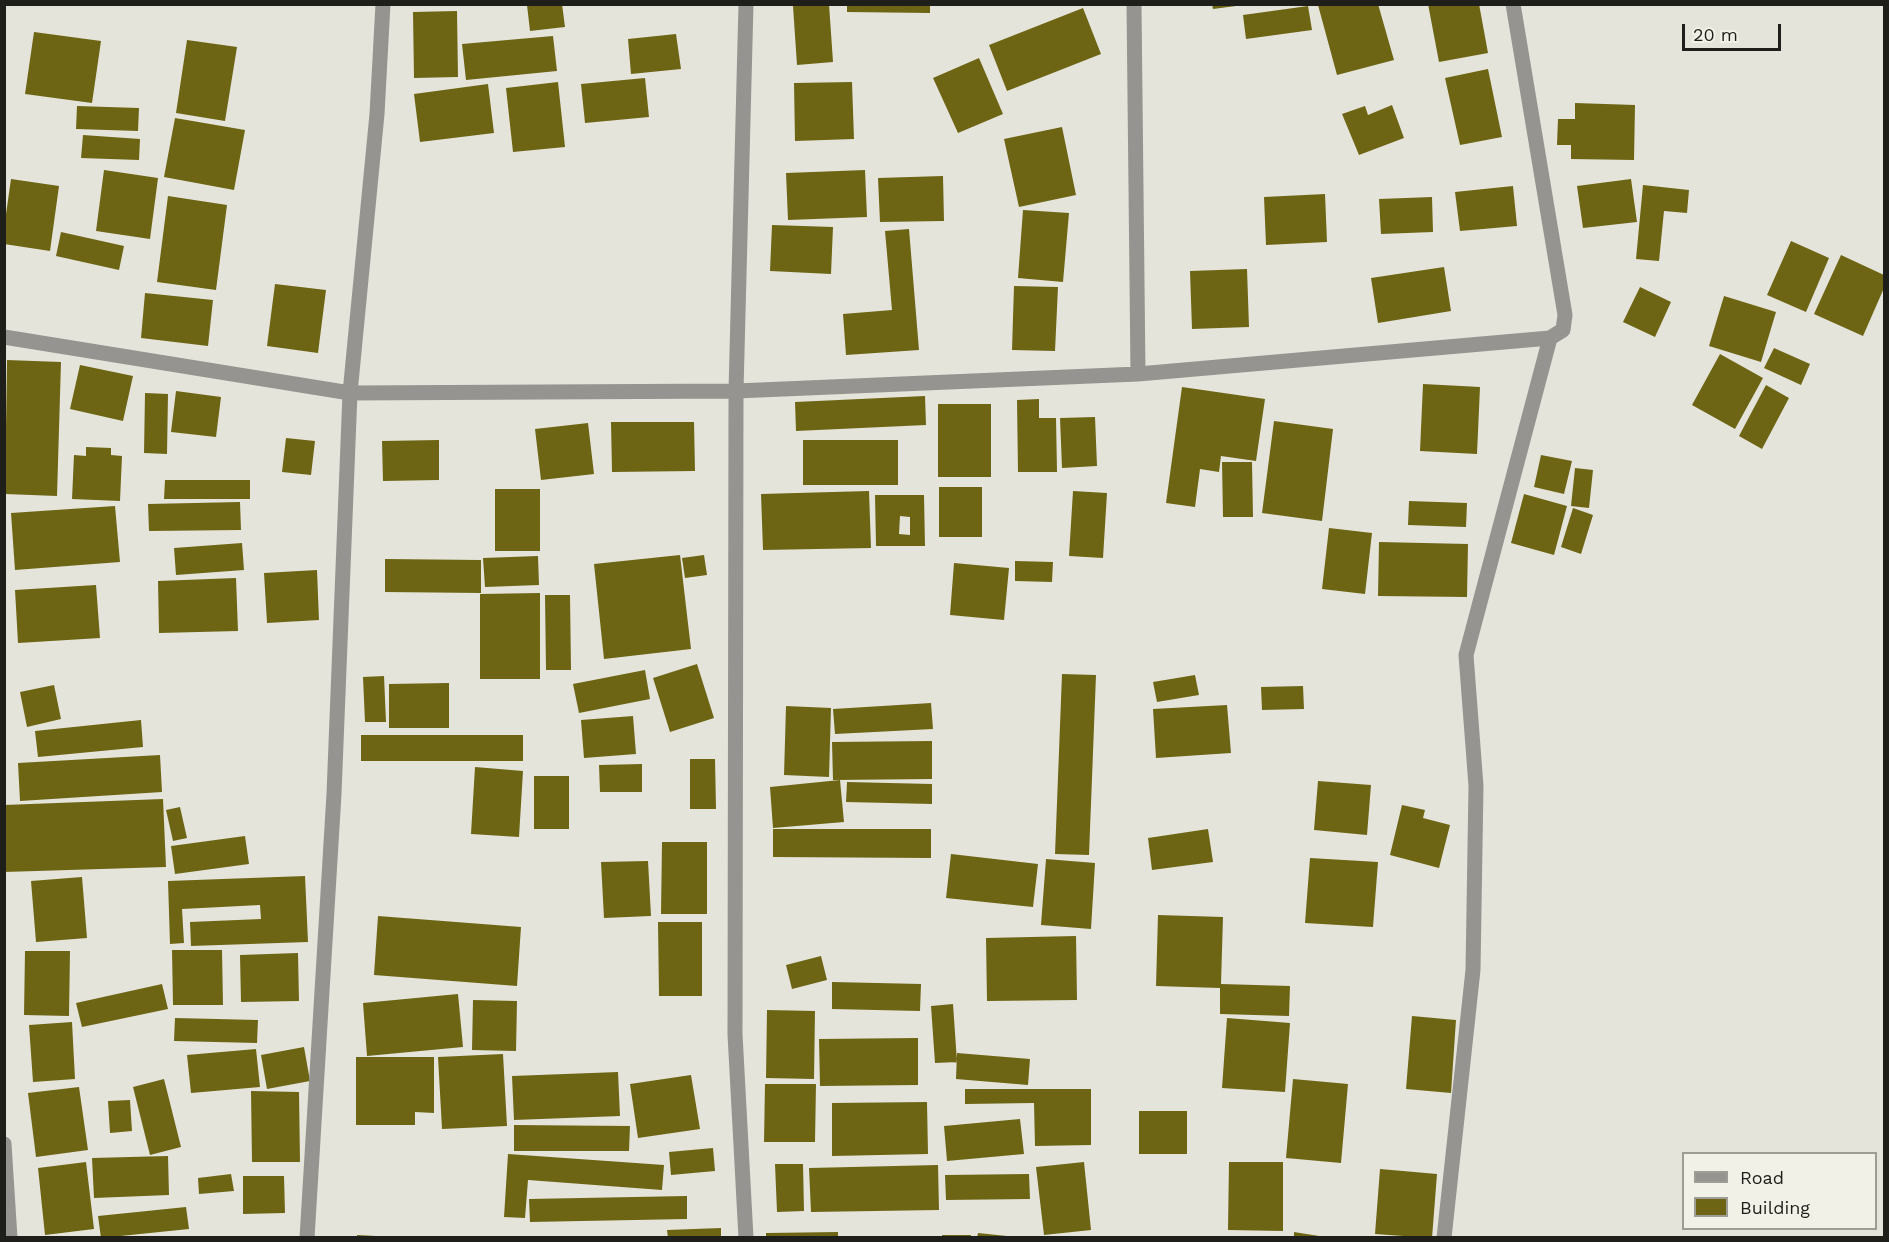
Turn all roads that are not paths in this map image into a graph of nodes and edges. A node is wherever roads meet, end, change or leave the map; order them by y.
1 (383, 4) edge
2 (746, 4) edge
3 (1134, 4) edge
4 (1513, 4) edge
5 (4, 337) edge
6 (1550, 338) junction
7 (1138, 374) junction
8 (736, 391) junction
9 (350, 393) junction
10 (4, 1144) edge
11 (10, 1238) edge
12 (307, 1238) edge
13 (746, 1238) edge
14 (1444, 1238) edge

1 - 9 street
2 - 8 street
3 - 7 street
4 - 6 street
5 - 9 street
6 - 7 street
6 - 14 street
7 - 8 street
8 - 9 street
8 - 13 street
9 - 12 street
10 - 11 street

